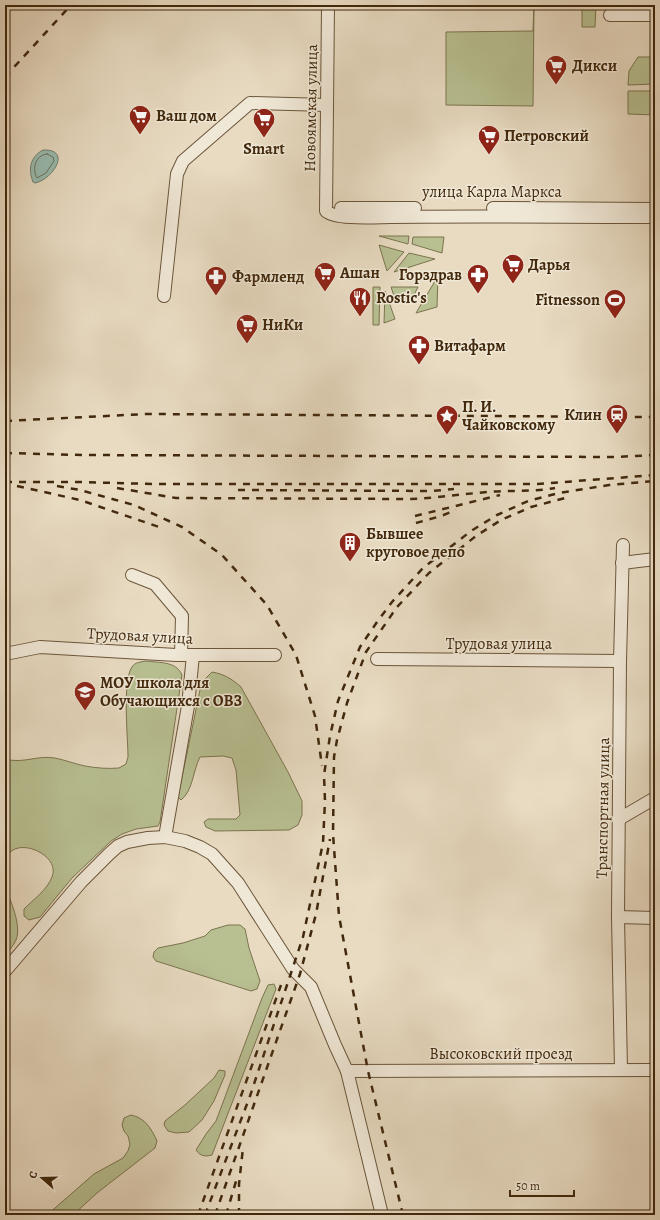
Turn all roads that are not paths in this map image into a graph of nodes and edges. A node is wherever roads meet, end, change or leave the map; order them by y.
1 (328, 5) edge
2 (610, 14) dead end
3 (655, 14) edge
4 (327, 105) junction
5 (655, 209) edge
6 (328, 212) junction
7 (655, 217) edge
8 (164, 296) dead end
9 (623, 545) dead end
10 (655, 559) edge
11 (622, 563) junction
12 (132, 575) dead end
13 (5, 654) edge
14 (187, 655) junction
15 (275, 655) dead end
16 (377, 659) dead end
17 (620, 661) junction
18 (655, 798) edge
19 (619, 819) junction
20 (165, 837) junction
21 (618, 917) junction
22 (655, 918) edge
23 (5, 971) edge
24 (621, 1070) junction
25 (655, 1070) edge
26 (348, 1071) junction
27 (382, 1215) edge

1 - 4 street, Новоямская улица
2 - 3 street
4 - 6 street, Новоямская улица
4 - 8 street
5 - 6 street, улица Карла Маркса
6 - 7 street, улица Карла Маркса
9 - 11 street, Транспортная улица
10 - 11 street
11 - 17 street, Транспортная улица
12 - 14 street
13 - 14 street, Трудовая улица
14 - 15 street, Трудовая улица
14 - 20 street
16 - 17 street, Трудовая улица
17 - 19 street, Транспортная улица
18 - 19 street
19 - 21 street, Транспортная улица
20 - 23 street
20 - 26 street
21 - 22 street
21 - 24 street, Транспортная улица
24 - 25 street, Высоковский проезд
24 - 26 street, Высоковский проезд
26 - 27 street

